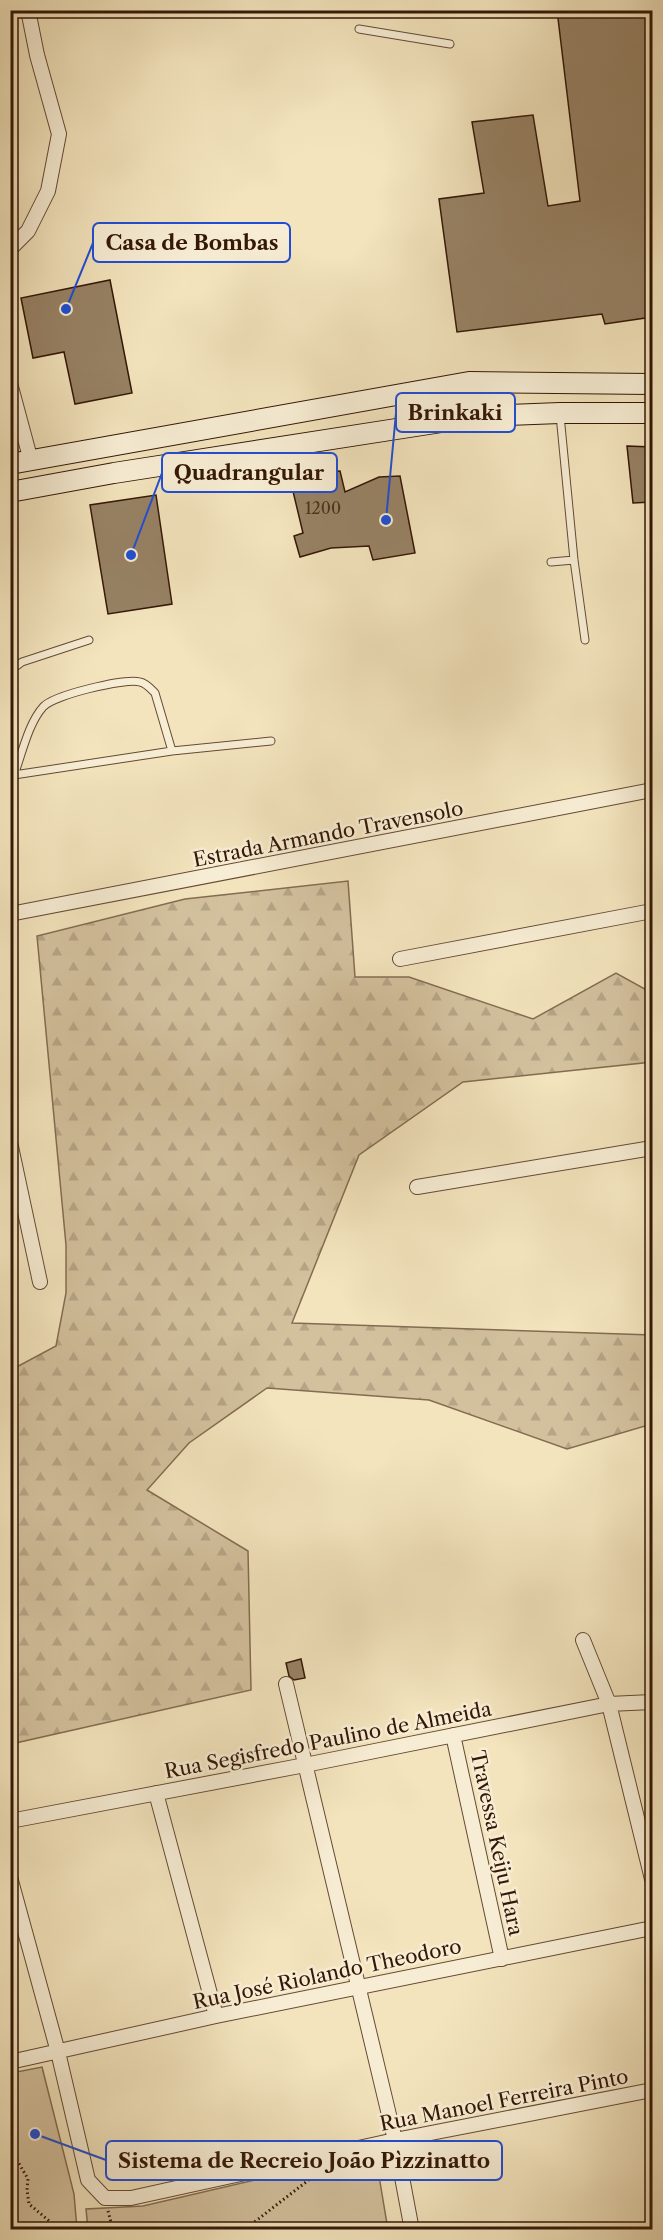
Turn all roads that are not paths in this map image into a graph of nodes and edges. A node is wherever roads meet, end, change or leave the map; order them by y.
1 (28, 10) edge
2 (359, 29) dead end
3 (450, 44) dead end
4 (10, 249) edge
5 (10, 384) edge
6 (652, 384) edge
7 (652, 394) edge
8 (560, 413) junction
9 (646, 413) edge
10 (31, 461) junction
11 (10, 464) edge
12 (10, 484) edge
13 (10, 492) edge
14 (574, 560) junction
15 (551, 562) dead end
16 (89, 640) dead end
17 (585, 640) dead end
18 (10, 670) edge
19 (270, 741) dead end
20 (172, 751) junction
21 (12, 775) edge
22 (652, 790) edge
23 (652, 911) edge
24 (10, 914) edge
25 (400, 959) dead end
26 (10, 1142) edge
27 (652, 1148) edge
28 (417, 1187) dead end
29 (40, 1282) dead end
30 (583, 1640) dead end
31 (286, 1684) dead end
32 (652, 1702) edge
33 (609, 1704) junction
34 (453, 1735) junction
35 (305, 1765) junction
36 (156, 1793) junction
37 (10, 1821) edge
38 (10, 1877) edge
39 (652, 1879) edge
40 (652, 1928) edge
41 (502, 1959) junction
42 (359, 1988) junction
43 (216, 2016) junction
44 (58, 2052) junction
45 (10, 2061) edge
46 (652, 2090) edge
47 (395, 2140) junction
48 (411, 2225) dead end

1 - 4 street
2 - 3 lane
5 - 10 street
6 - 10 main road
7 - 9 main road
8 - 9 main road
8 - 13 main road
8 - 14 lane
10 - 11 main road
10 - 12 main road
14 - 15 lane
14 - 17 lane
16 - 18 lane
19 - 20 lane
20 - 21 lane
20 - 21 lane
22 - 24 street, Estrada Armando Travensolo
23 - 25 street
26 - 29 street
27 - 28 street
30 - 33 street
31 - 35 street
32 - 33 street, Rua Segisfredo Paulino de Almeida
33 - 34 street, Rua Segisfredo Paulino de Almeida
33 - 39 street
34 - 35 street, Rua Segisfredo Paulino de Almeida
34 - 41 street, Travessa Keiju Hara
35 - 36 street, Rua Segisfredo Paulino de Almeida
35 - 42 street
36 - 37 street, Rua Segisfredo Paulino de Almeida
36 - 43 street
38 - 44 street
40 - 41 street, Rua José Riolando Theodoro
41 - 42 street, Rua José Riolando Theodoro
42 - 43 street, Rua José Riolando Theodoro
42 - 47 street
43 - 44 street, Rua José Riolando Theodoro
44 - 45 street, Rua José Riolando Theodoro
44 - 47 street, Rua Manoel Ferreira Pinto
46 - 47 street, Rua Manoel Ferreira Pinto
47 - 48 street

